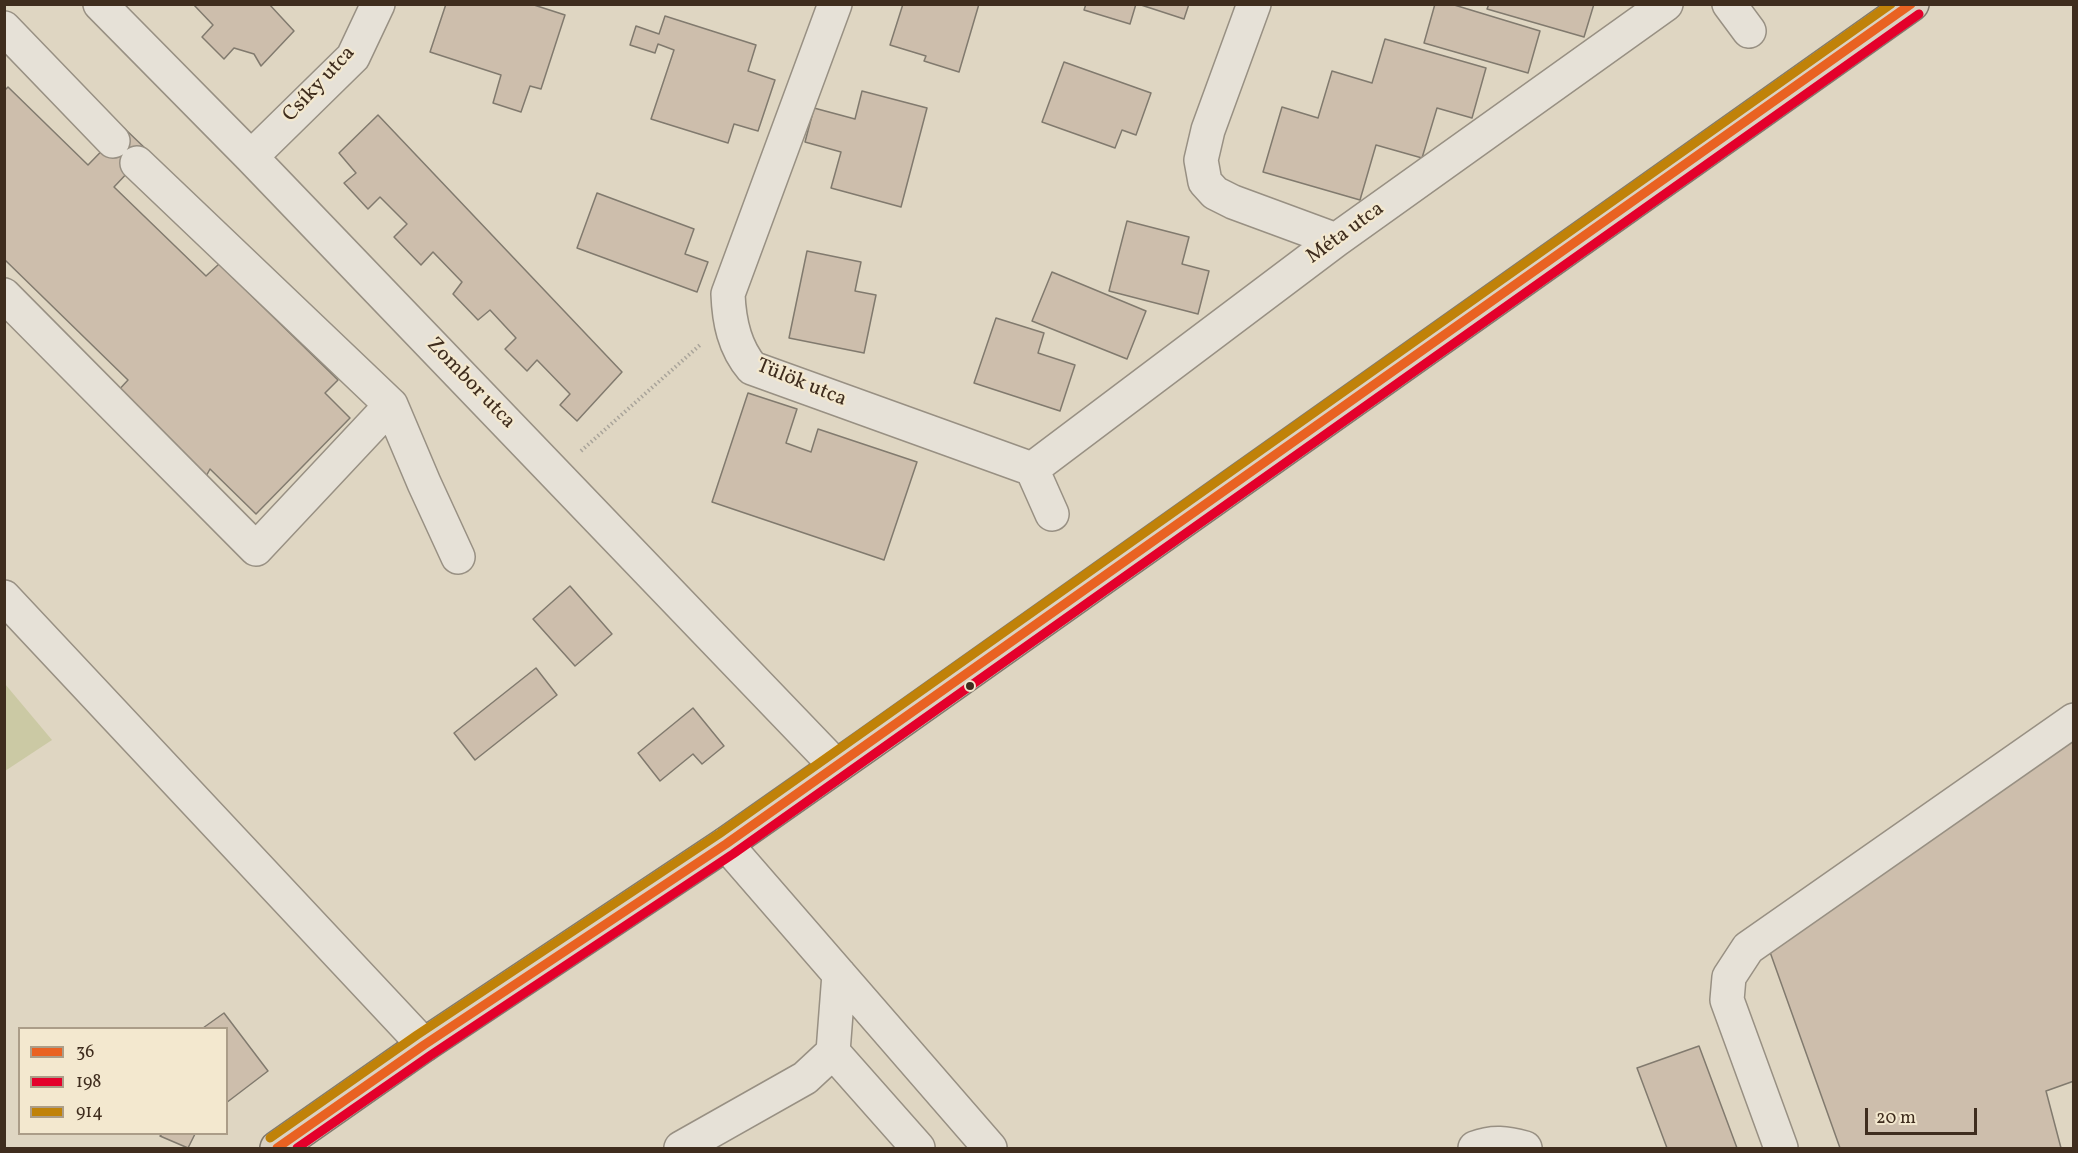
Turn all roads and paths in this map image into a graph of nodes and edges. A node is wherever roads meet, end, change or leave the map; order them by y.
1 (100, 4) edge
2 (378, 4) edge
3 (835, 4) edge
4 (1254, 4) edge
5 (1666, 4) edge
6 (1729, 4) edge
7 (1912, 4) edge
8 (4, 28) edge
9 (1749, 31) dead end
10 (113, 141) dead end
11 (251, 157) junction
12 (137, 163) dead end
13 (1336, 240) junction
14 (4, 295) edge
15 (729, 321) junction
16 (391, 405) junction
17 (1032, 469) junction
18 (556, 473) junction
19 (1052, 514) dead end
20 (459, 557) dead end
21 (9, 609) edge
22 (2073, 720) edge
23 (836, 766) junction
24 (726, 844) junction
25 (839, 974) junction
26 (424, 1045) junction
27 (833, 1052) junction
28 (277, 1149) edge
29 (681, 1149) edge
30 (918, 1149) edge
31 (990, 1149) edge
32 (1475, 1149) edge
33 (1525, 1149) edge
34 (1780, 1149) edge

1 - 11 street, Zombor utca
2 - 11 street, Csíky utca
3 - 15 street, Tülök utca
4 - 13 street
5 - 13 street, Méta utca
6 - 9 street
7 - 23 main road
8 - 10 street
11 - 18 street, Zombor utca
12 - 16 street
13 - 17 street, Méta utca
14 - 16 street
15 - 17 street, Tülök utca
15 - 18 path
16 - 20 street
17 - 19 street
18 - 23 street, Zombor utca
21 - 26 street
22 - 34 street
23 - 24 main road
24 - 25 street
24 - 26 main road
25 - 27 street
25 - 31 street
26 - 28 main road
27 - 29 street
27 - 30 street
32 - 33 street

